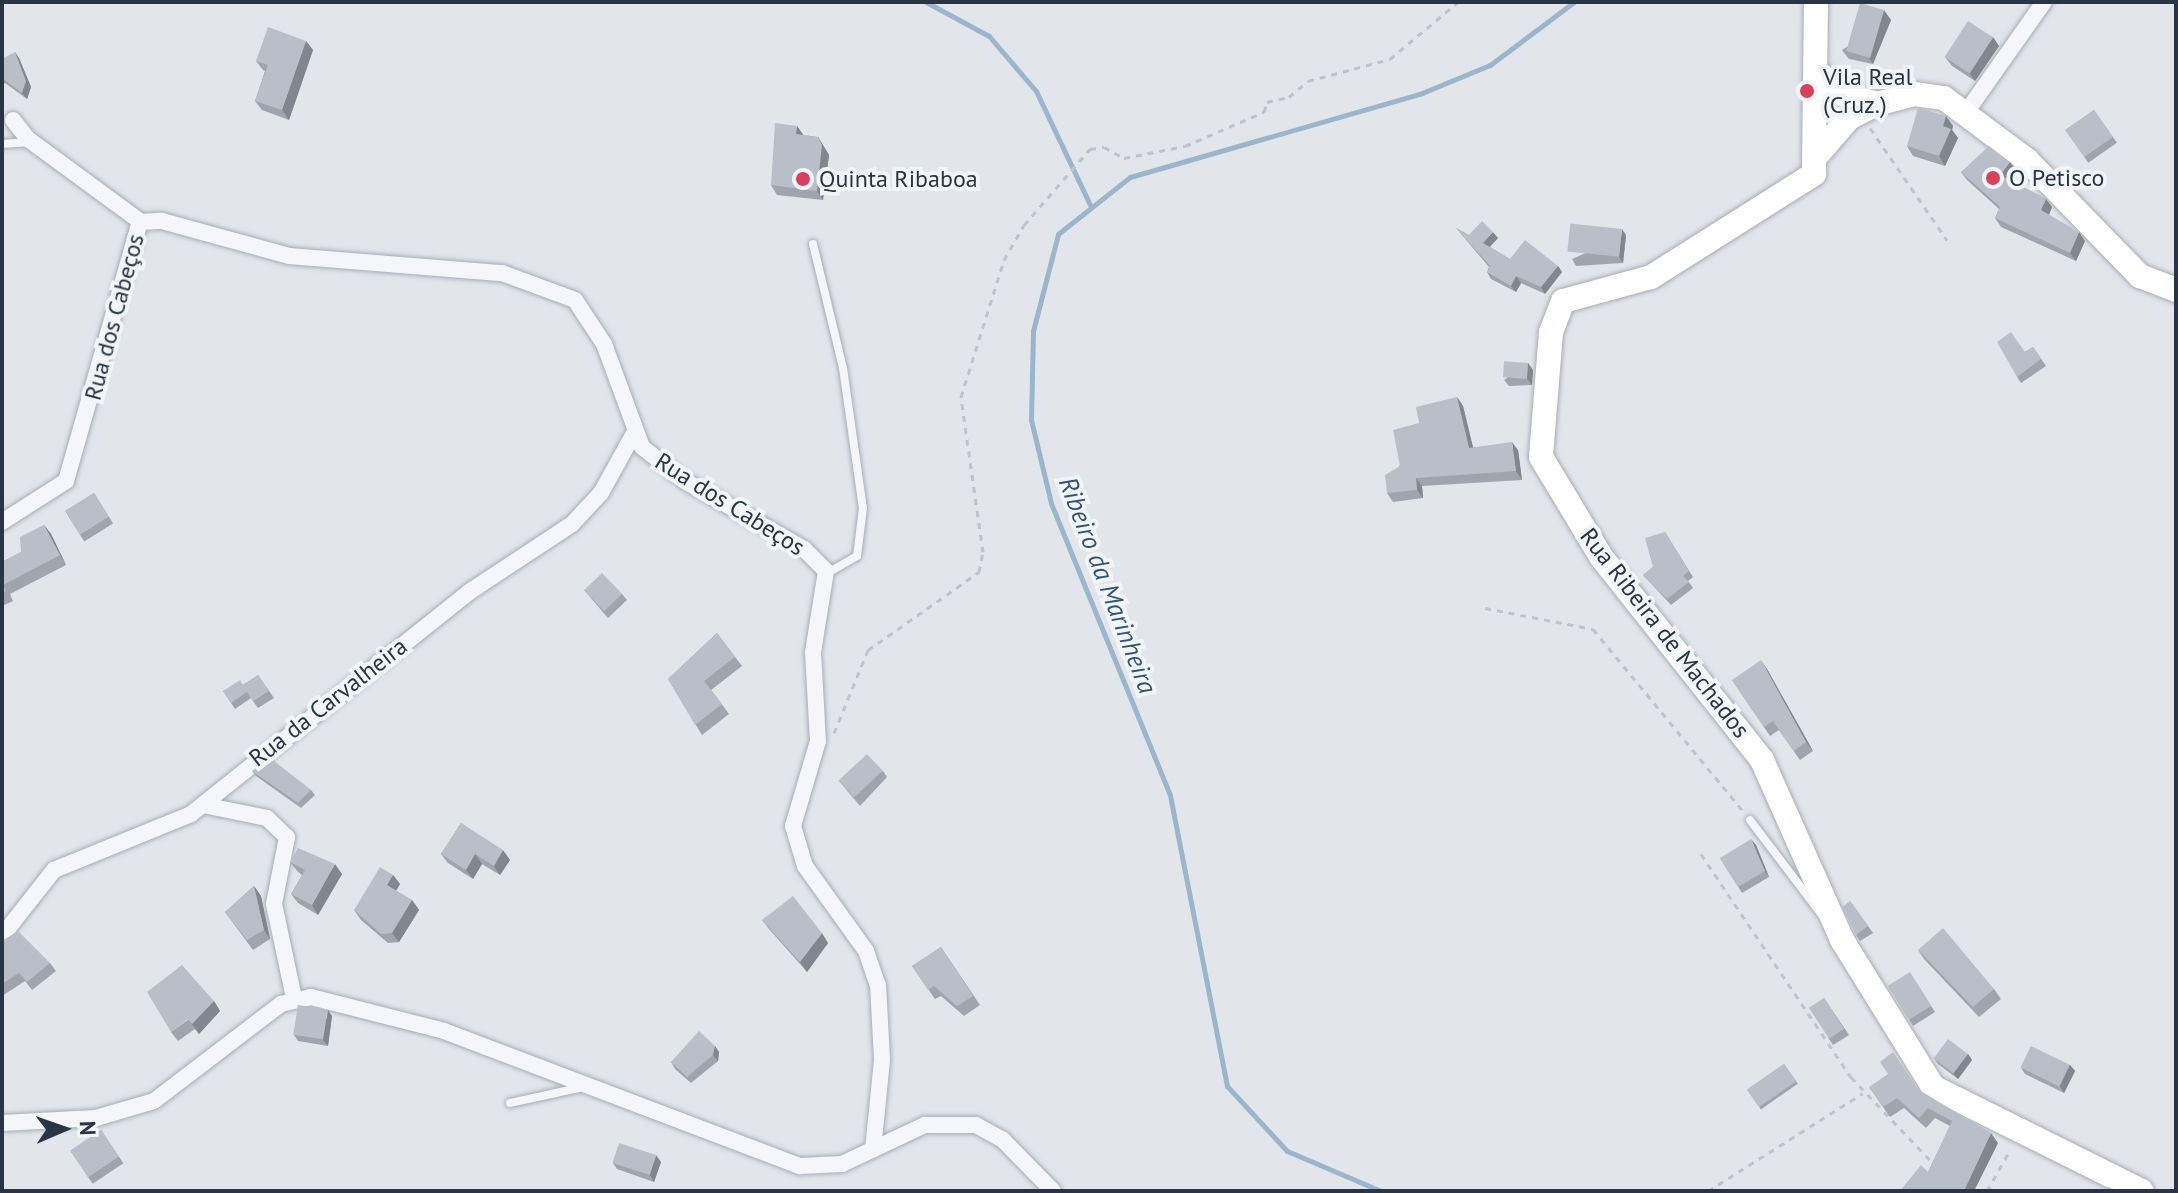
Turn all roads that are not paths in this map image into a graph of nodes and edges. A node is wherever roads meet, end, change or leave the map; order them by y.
1 (1816, 2) edge
2 (2044, 2) edge
3 (1817, 72) junction
4 (1867, 109) junction
5 (1967, 111) junction
6 (13, 120) dead end
7 (32, 142) junction
8 (2, 144) edge
9 (1819, 153) junction
10 (141, 222) junction
11 (813, 244) dead end
12 (2176, 290) edge
13 (633, 435) junction
14 (2, 522) edge
15 (827, 573) junction
16 (203, 805) junction
17 (1750, 820) road end
18 (1838, 933) junction
19 (2, 936) edge
20 (294, 998) junction
21 (579, 1088) junction
22 (510, 1103) dead end
23 (2, 1123) edge
24 (873, 1150) junction
25 (1053, 1191) edge
26 (2142, 1191) edge

1 - 3 main road
2 - 5 street
3 - 4 main road
3 - 9 main road
4 - 5 main road
4 - 9 main road
5 - 12 main road
6 - 7 street
7 - 8 lane
7 - 10 street
9 - 18 main road, Rua Ribeira de Machados
10 - 13 street, Rua dos Cabeços
10 - 14 street, Rua dos Cabeços
11 - 15 lane
13 - 15 street, Rua dos Cabeços
13 - 16 street, Rua da Carvalheira
15 - 24 street, Rua dos Cabeços
16 - 19 street, Rua da Carvalheira
16 - 20 street
17 - 18 lane
18 - 26 main road, Rua Ribeira de Machados
20 - 21 street
20 - 23 street
21 - 22 lane
21 - 24 street
24 - 25 street

